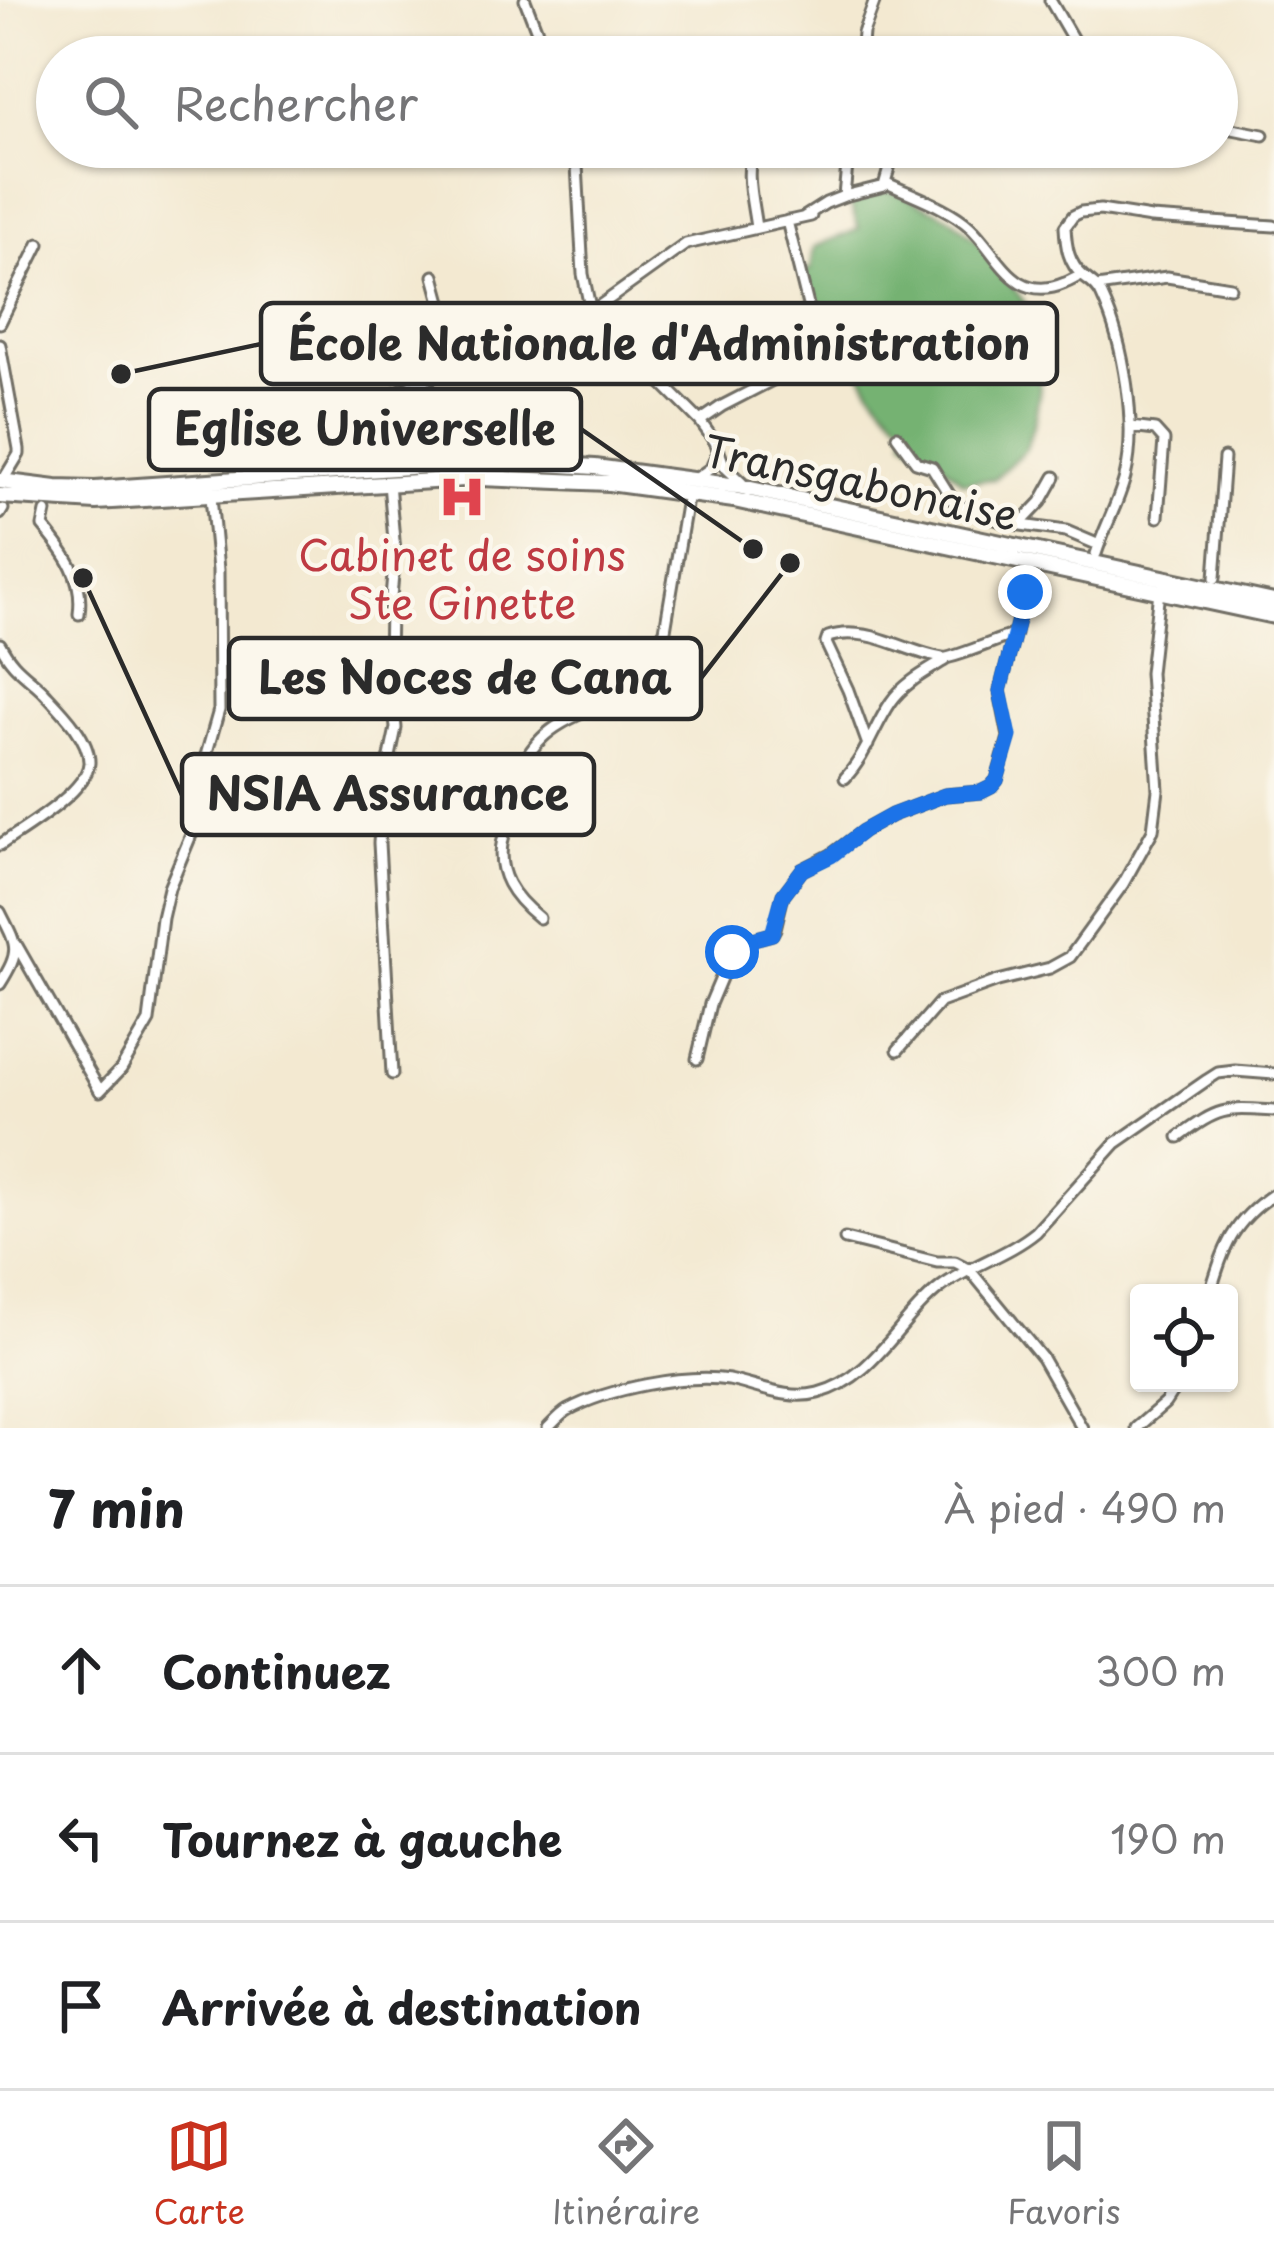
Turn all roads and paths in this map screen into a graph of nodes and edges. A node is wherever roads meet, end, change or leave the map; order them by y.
1 (525, 0) edge
2 (875, 0) edge
3 (1054, 2) edge
4 (539, 36) edge
5 (863, 36) edge
6 (1071, 36) edge
7 (1238, 130) edge
8 (1264, 135) dead end
9 (577, 168) edge
10 (750, 168) edge
11 (847, 168) edge
12 (890, 168) edge
13 (887, 183) junction
14 (844, 196) junction
15 (788, 221) junction
16 (1274, 226) edge
17 (756, 228) junction
18 (39, 244) dead end
19 (1082, 275) junction
20 (434, 276) dead end
21 (1097, 287) junction
22 (1230, 287) dead end
23 (591, 311) junction
24 (811, 317) dead end
25 (0, 322) edge
26 (0, 345) edge
27 (467, 365) junction
28 (786, 373) dead end
29 (296, 403) dead end
30 (700, 421) junction
31 (1131, 427) junction
32 (897, 436) dead end
33 (719, 451) junction
34 (1224, 458) dead end
35 (1055, 477) dead end
36 (389, 483) junction
37 (691, 486) junction
38 (758, 491) junction
39 (1, 496) edge
40 (211, 496) junction
41 (46, 512) dead end
42 (1158, 517) dead end
43 (1019, 526) junction
44 (1215, 578) dead end
45 (1159, 591) junction
46 (1025, 592) dead end
47 (1274, 602) edge
48 (80, 614) dead end
49 (1274, 616) edge
50 (1015, 634) junction
51 (0, 644) edge
52 (945, 660) junction
53 (868, 745) junction
54 (845, 778) dead end
55 (0, 844) edge
56 (0, 912) edge
57 (539, 918) dead end
58 (16, 944) junction
59 (0, 985) edge
60 (898, 1050) dead end
61 (698, 1059) dead end
62 (392, 1074) dead end
63 (1274, 1074) edge
64 (1274, 1111) edge
65 (1179, 1137) dead end
66 (1274, 1193) edge
67 (844, 1239) dead end
68 (969, 1269) junction
69 (1213, 1284) edge
70 (1172, 1392) edge
71 (548, 1428) edge
72 (1082, 1428) edge
73 (1136, 1428) edge

1 - 4 street
2 - 5 street
3 - 6 street
7 - 8 street
9 - 23 street
10 - 17 street
11 - 14 street
12 - 13 street
13 - 14 street
13 - 19 street
14 - 15 street
15 - 17 street
15 - 24 street
16 - 19 street
17 - 23 street
18 - 25 street
19 - 21 street
20 - 27 street
21 - 22 street
21 - 31 street
23 - 27 street
23 - 30 street
26 - 39 street
27 - 29 street
28 - 30 street
30 - 33 street
31 - 42 street
31 - 43 street
32 - 43 street
33 - 37 street
33 - 38 street
34 - 44 street
35 - 43 street
36 - 37 highway, Transgabonaise
36 - 40 highway, Transgabonaise
36 - 62 street
37 - 38 highway, Transgabonaise
37 - 39 highway, Transgabonaise
37 - 45 highway, Transgabonaise
37 - 57 street
38 - 47 highway, Transgabonaise
39 - 40 highway, Transgabonaise
40 - 58 street
41 - 48 street
45 - 49 highway, Transgabonaise
45 - 60 street
46 - 50 street
50 - 52 street
50 - 61 street
51 - 55 street
52 - 53 street
52 - 53 street
53 - 54 street
56 - 58 street
58 - 59 street
63 - 68 street
64 - 65 street
66 - 69 street
67 - 68 street
68 - 71 street
68 - 72 street
70 - 73 street

